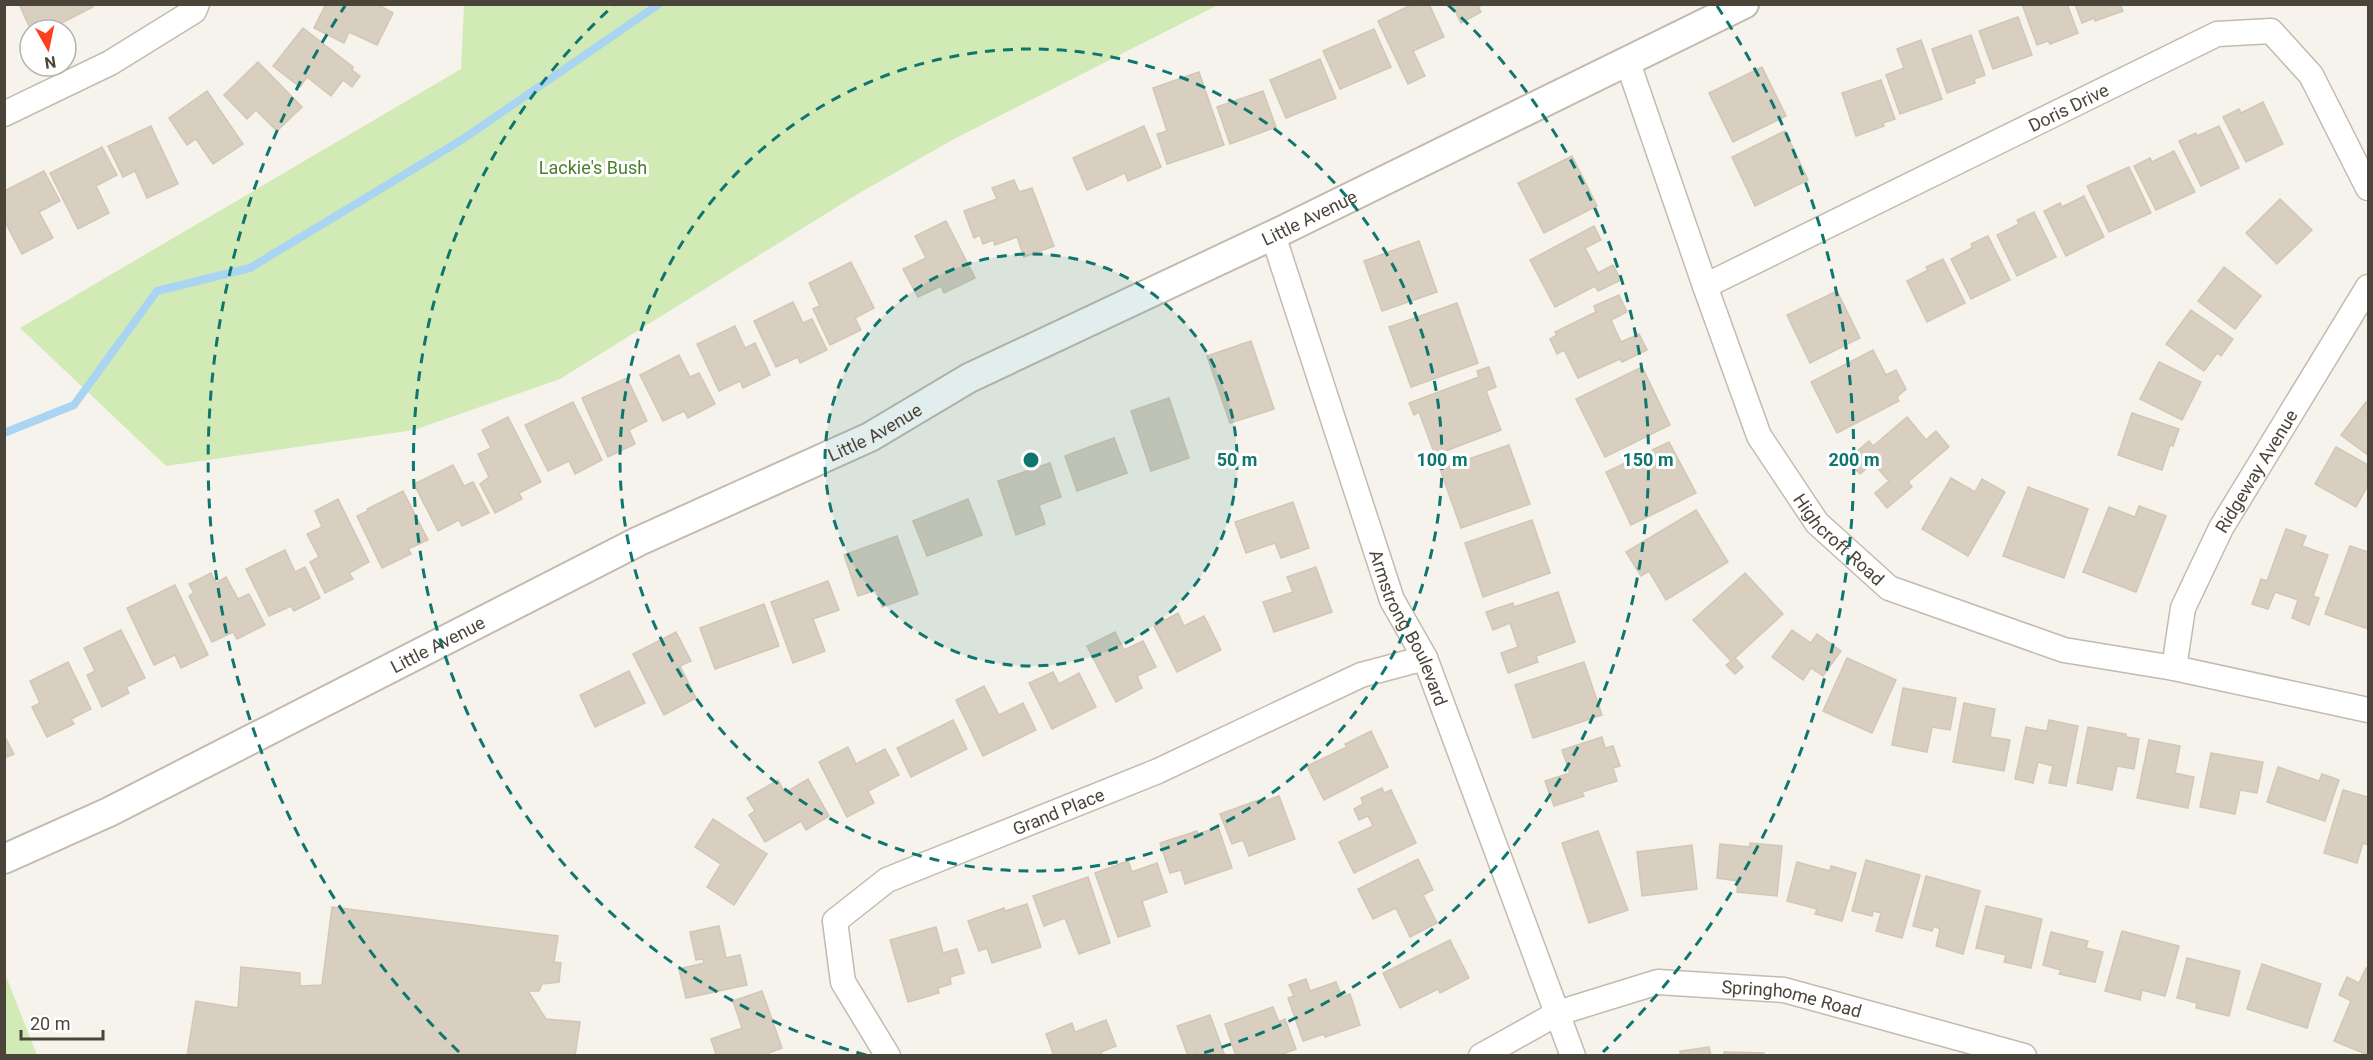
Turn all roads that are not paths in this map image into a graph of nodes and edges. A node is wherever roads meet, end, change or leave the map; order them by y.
1 (197, 4) edge
2 (1744, 4) edge
3 (1627, 60) junction
4 (4, 114) edge
5 (2368, 188) edge
6 (1274, 235) junction
7 (1704, 286) junction
8 (2368, 287) edge
9 (1425, 658) junction
10 (2174, 668) junction
11 (2368, 710) edge
12 (4, 859) edge
13 (1558, 1013) junction
14 (888, 1056) edge
15 (1482, 1056) edge
16 (1573, 1056) edge
17 (2024, 1056) edge

1 - 4 street
2 - 3 street, Little Avenue
3 - 6 street, Little Avenue
3 - 7 street, Highcroft Road
5 - 7 street, Doris Drive
6 - 9 street, Armstrong Boulevard
6 - 12 street, Little Avenue
7 - 10 street, Highcroft Road
8 - 10 street, Ridgeway Avenue
9 - 13 street, Armstrong Boulevard
9 - 14 street, Grand Place
10 - 11 street, Highcroft Road
13 - 15 street, Springhome Road
13 - 16 street, Armstrong Boulevard
13 - 17 street, Springhome Road

